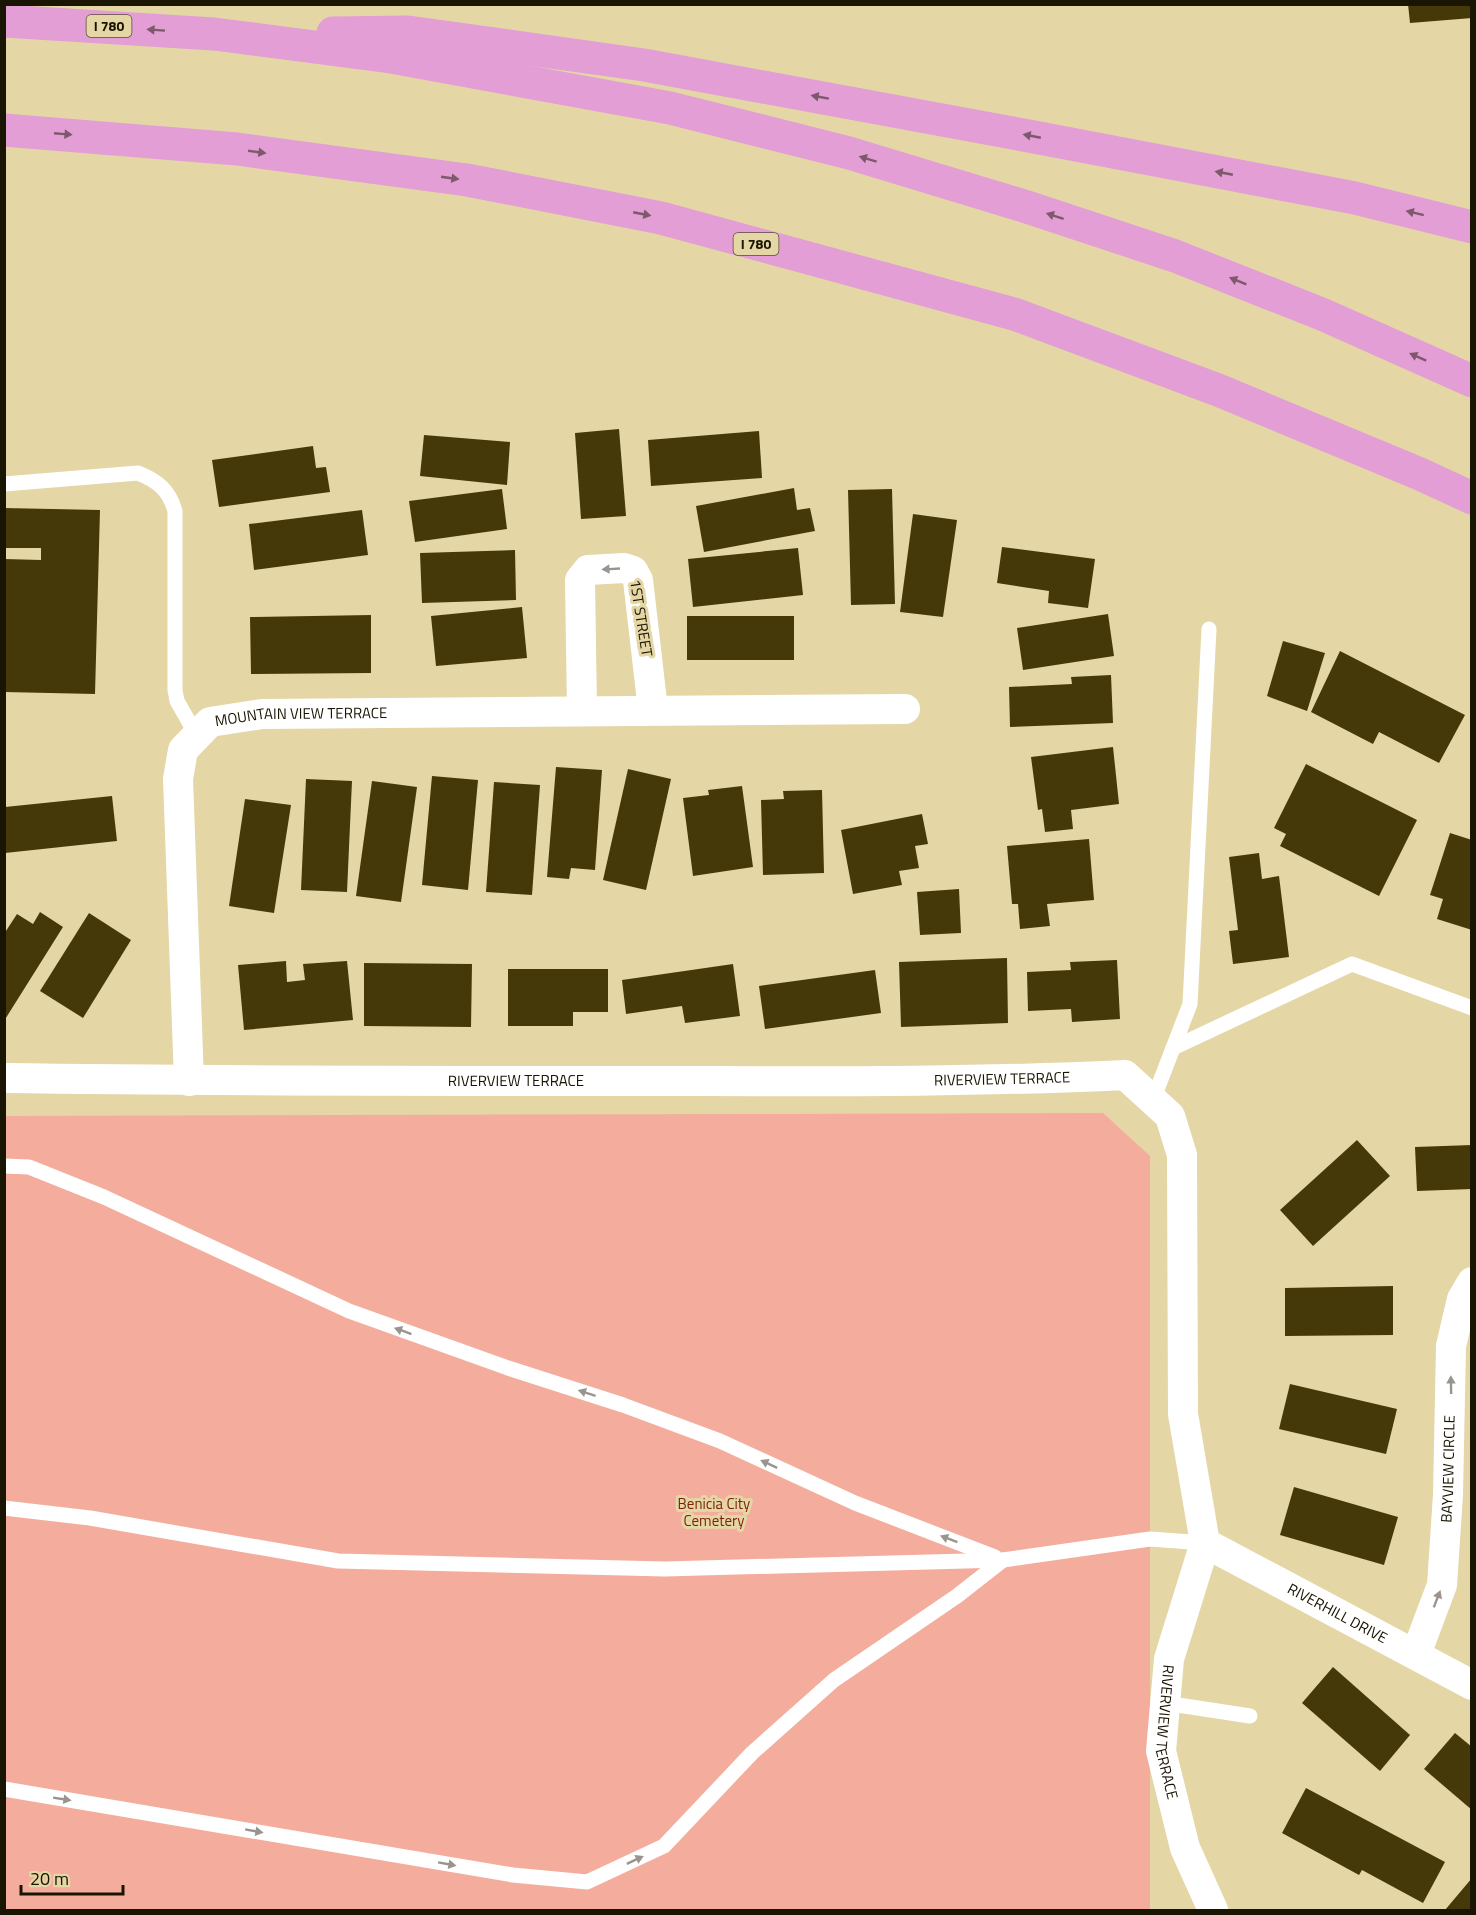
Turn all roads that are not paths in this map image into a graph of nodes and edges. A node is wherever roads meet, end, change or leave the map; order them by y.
1 (4, 21) edge
2 (214, 34) junction
3 (4, 130) edge
4 (1472, 227) edge
5 (1472, 381) edge
6 (4, 484) edge
7 (1472, 498) edge
8 (1209, 628) dead end
9 (905, 709) dead end
10 (582, 710) junction
11 (653, 710) junction
12 (197, 736) junction
13 (1472, 1008) edge
14 (1173, 1048) junction
15 (4, 1078) edge
16 (189, 1081) junction
17 (1153, 1100) junction
18 (4, 1166) edge
19 (1472, 1282) edge
20 (4, 1508) edge
21 (1204, 1543) junction
22 (1003, 1560) junction
23 (1416, 1654) junction
24 (1472, 1685) edge
25 (1165, 1703) junction
26 (1250, 1716) dead end
27 (4, 1789) edge
28 (1213, 1911) edge

2 -> 1 highway, I 780
4 -> 2 highway
5 -> 2 highway, I 780
3 -> 7 highway, I 780
6 - 12 lane
8 - 14 lane
9 - 11 street, MOUNTAIN VIEW TERRACE
10 - 11 street, MOUNTAIN VIEW TERRACE
11 -> 10 street, 1ST STREET
10 - 12 street, MOUNTAIN VIEW TERRACE
12 - 16 street, MOUNTAIN VIEW TERRACE
13 - 14 lane
14 - 17 lane
15 - 16 street, RIVERVIEW TERRACE
16 - 17 street, RIVERVIEW TERRACE
17 - 21 street, RIVERVIEW TERRACE
22 -> 18 lane
23 -> 19 street, BAYVIEW CIRCLE
20 - 22 lane
21 - 22 lane
21 - 23 street, RIVERHILL DRIVE
21 - 25 street, RIVERVIEW TERRACE
27 -> 22 lane
23 - 24 street, RIVERHILL DRIVE
25 - 26 lane
25 - 28 street, RIVERVIEW TERRACE

